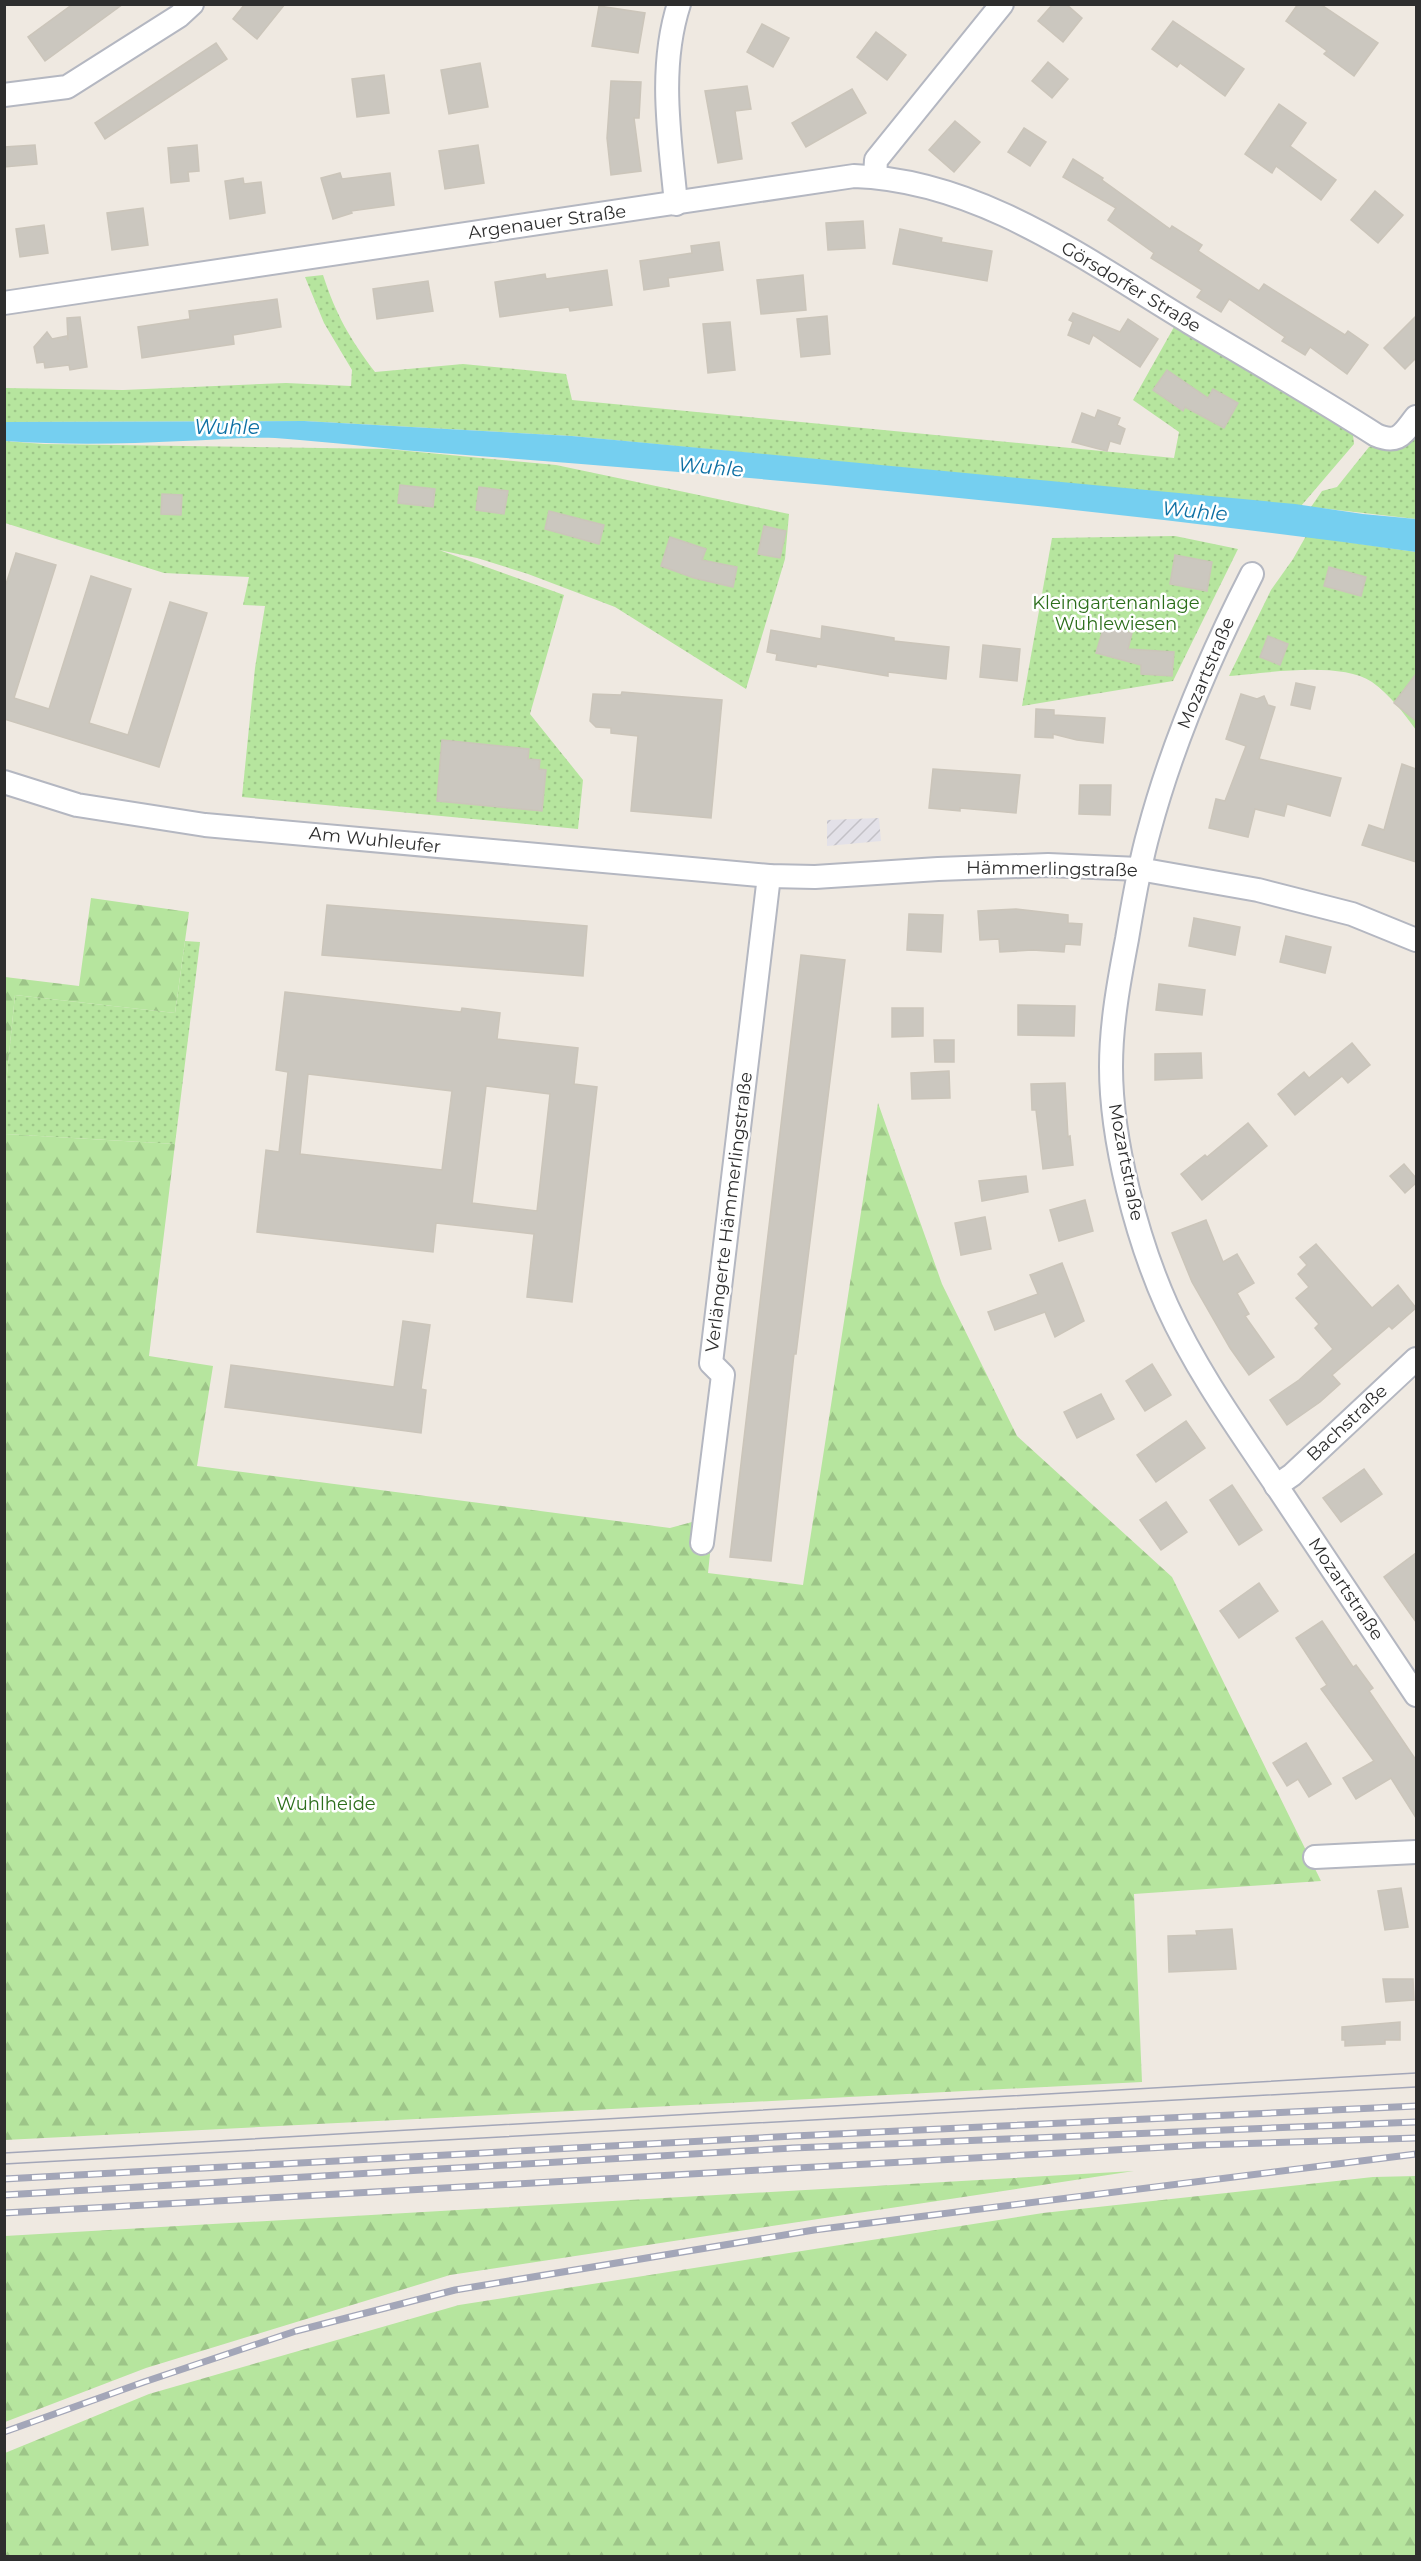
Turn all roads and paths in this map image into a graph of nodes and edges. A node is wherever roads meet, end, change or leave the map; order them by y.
1 (679, 4) edge
2 (1002, 4) edge
3 (180, 8) edge
4 (4, 95) edge
5 (875, 177) junction
6 (676, 204) junction
7 (4, 303) edge
8 (1416, 417) edge
9 (1252, 574) dead end
10 (4, 782) edge
11 (1139, 869) junction
12 (759, 876) junction
13 (1416, 940) edge
14 (1416, 1359) edge
15 (1276, 1486) junction
16 (702, 1543) dead end
17 (1416, 1695) edge
18 (1416, 1852) edge
19 (1315, 1857) dead end

1 - 6 street
2 - 5 street
3 - 4 street
5 - 6 street, Argenauer Straße
5 - 8 street, Görsdorfer Straße
6 - 7 street, Argenauer Straße
9 - 11 street, Mozartstraße
10 - 12 street, Am Wuhleufer
11 - 12 street, Hämmerlingstraße
11 - 13 street, Hämmerlingstraße
11 - 15 street, Mozartstraße
12 - 16 street, Verlängerte Hämmerlingstraße
14 - 15 street, Bachstraße
15 - 17 street, Mozartstraße
18 - 19 street

